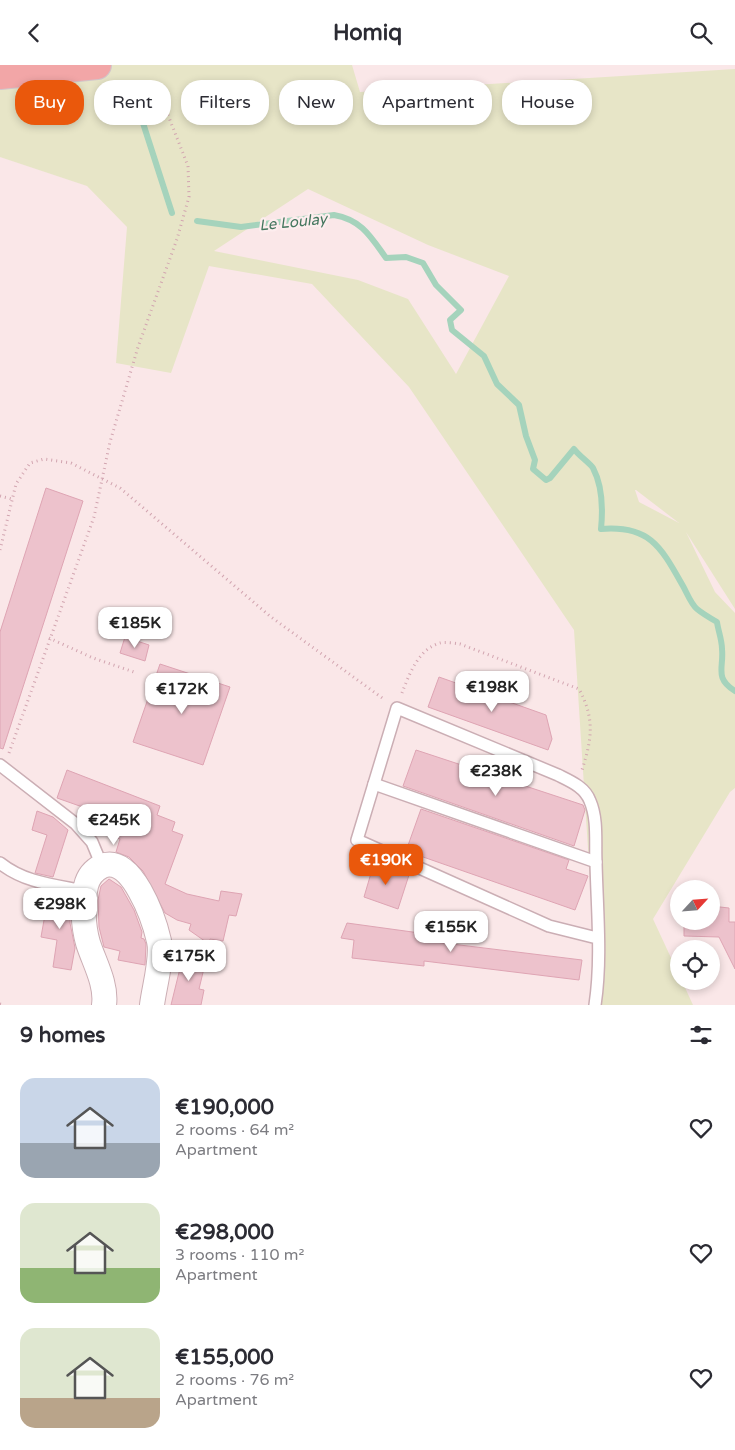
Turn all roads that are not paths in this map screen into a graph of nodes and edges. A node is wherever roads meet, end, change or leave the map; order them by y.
1 (97, 65) edge
2 (0, 75) edge
3 (2, 766) edge
4 (374, 784) junction
5 (596, 862) junction
6 (0, 863) edge
7 (102, 866) junction
8 (85, 891) junction
9 (597, 938) junction
10 (104, 1005) edge
11 (152, 1005) edge
12 (595, 1005) edge

1 - 2 main road
3 - 7 lane
4 - 5 lane
4 - 5 lane
4 - 9 lane
5 - 9 lane
6 - 8 lane
7 - 8 street
7 - 11 street
8 - 10 street
9 - 12 lane

